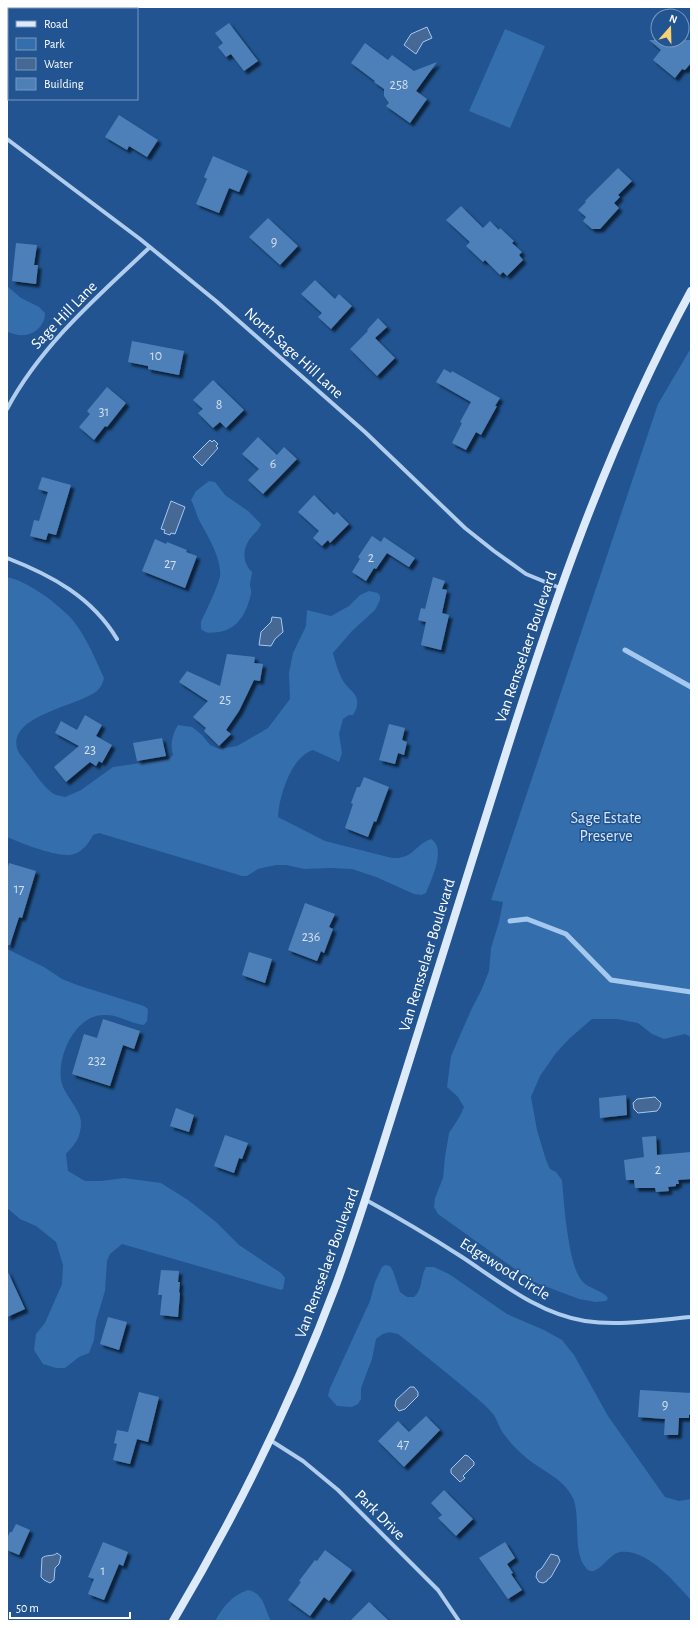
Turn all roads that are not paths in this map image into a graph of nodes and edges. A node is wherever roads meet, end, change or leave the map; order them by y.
1 (7, 139) edge
2 (150, 247) junction
3 (691, 291) edge
4 (7, 409) edge
5 (7, 558) edge
6 (560, 588) junction
7 (117, 639) dead end
8 (365, 1200) junction
9 (691, 1317) edge
10 (270, 1440) junction
11 (174, 1621) edge
12 (459, 1621) edge

1 - 2 street, North Sage Hill Lane
2 - 4 street, Sage Hill Lane
2 - 6 street, North Sage Hill Lane
3 - 6 main road, Van Rensselaer Boulevard
5 - 7 street
6 - 8 main road, Van Rensselaer Boulevard
8 - 9 street, Edgewood Circle
8 - 10 main road, Van Rensselaer Boulevard
10 - 11 main road, Van Rensselaer Boulevard
10 - 12 street, Park Drive

